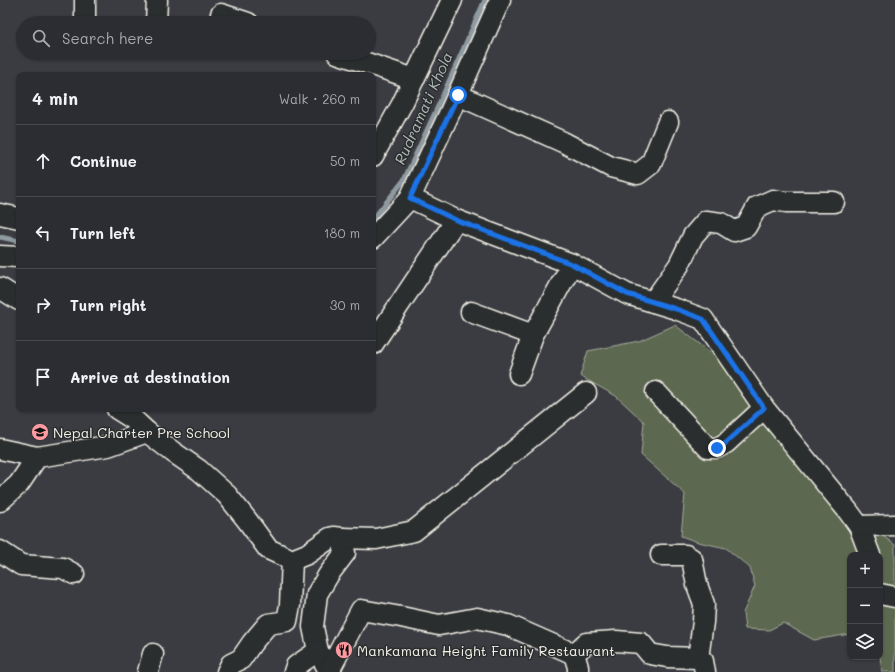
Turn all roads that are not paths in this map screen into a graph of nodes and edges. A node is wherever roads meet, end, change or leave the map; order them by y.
1 (85, 0) edge
2 (157, 0) edge
3 (452, 0) edge
4 (500, 0) edge
5 (221, 14) dead end
6 (85, 16) edge
7 (156, 16) edge
8 (227, 16) edge
9 (358, 60) edge
10 (414, 79) junction
11 (458, 95) junction
12 (668, 122) dead end
13 (376, 151) edge
14 (410, 198) junction
15 (834, 202) dead end
16 (0, 214) edge
17 (16, 217) edge
18 (456, 220) junction
19 (376, 235) edge
20 (0, 256) edge
21 (16, 257) edge
22 (572, 264) junction
23 (0, 288) edge
24 (16, 298) edge
25 (653, 302) junction
26 (471, 312) dead end
27 (533, 335) junction
28 (376, 340) edge
29 (519, 374) dead end
30 (656, 392) dead end
31 (586, 393) dead end
32 (764, 408) junction
33 (122, 412) edge
34 (147, 432) junction
35 (0, 449) edge
36 (37, 457) junction
37 (0, 501) edge
38 (895, 525) edge
39 (859, 526) junction
40 (342, 538) junction
41 (0, 551) edge
42 (869, 552) edge
43 (661, 555) dead end
44 (292, 560) junction
45 (74, 574) dead end
46 (883, 595) edge
47 (895, 597) edge
48 (318, 651) junction
49 (576, 663) edge
50 (701, 665) edge
51 (330, 671) edge
52 (226, 672) edge
53 (294, 672) edge

1 - 6 street
2 - 7 street
3 - 10 street
4 - 11 street
5 - 8 street
9 - 10 street
10 - 13 street
11 - 12 street
11 - 14 street
14 - 18 street
14 - 19 street
15 - 25 street
16 - 17 street
18 - 22 street
18 - 28 street
20 - 21 street
22 - 25 street
22 - 27 street
23 - 24 street
25 - 32 street
26 - 27 street
27 - 29 street
30 - 32 street
31 - 40 street
32 - 39 street
33 - 34 street
34 - 36 street
34 - 44 street
35 - 36 street
36 - 37 street
38 - 39 street
39 - 42 street
40 - 44 street
40 - 48 street
41 - 45 street
43 - 50 street
44 - 52 street
46 - 47 street
48 - 51 street
48 - 53 street
49 - 50 street
49 - 51 street

